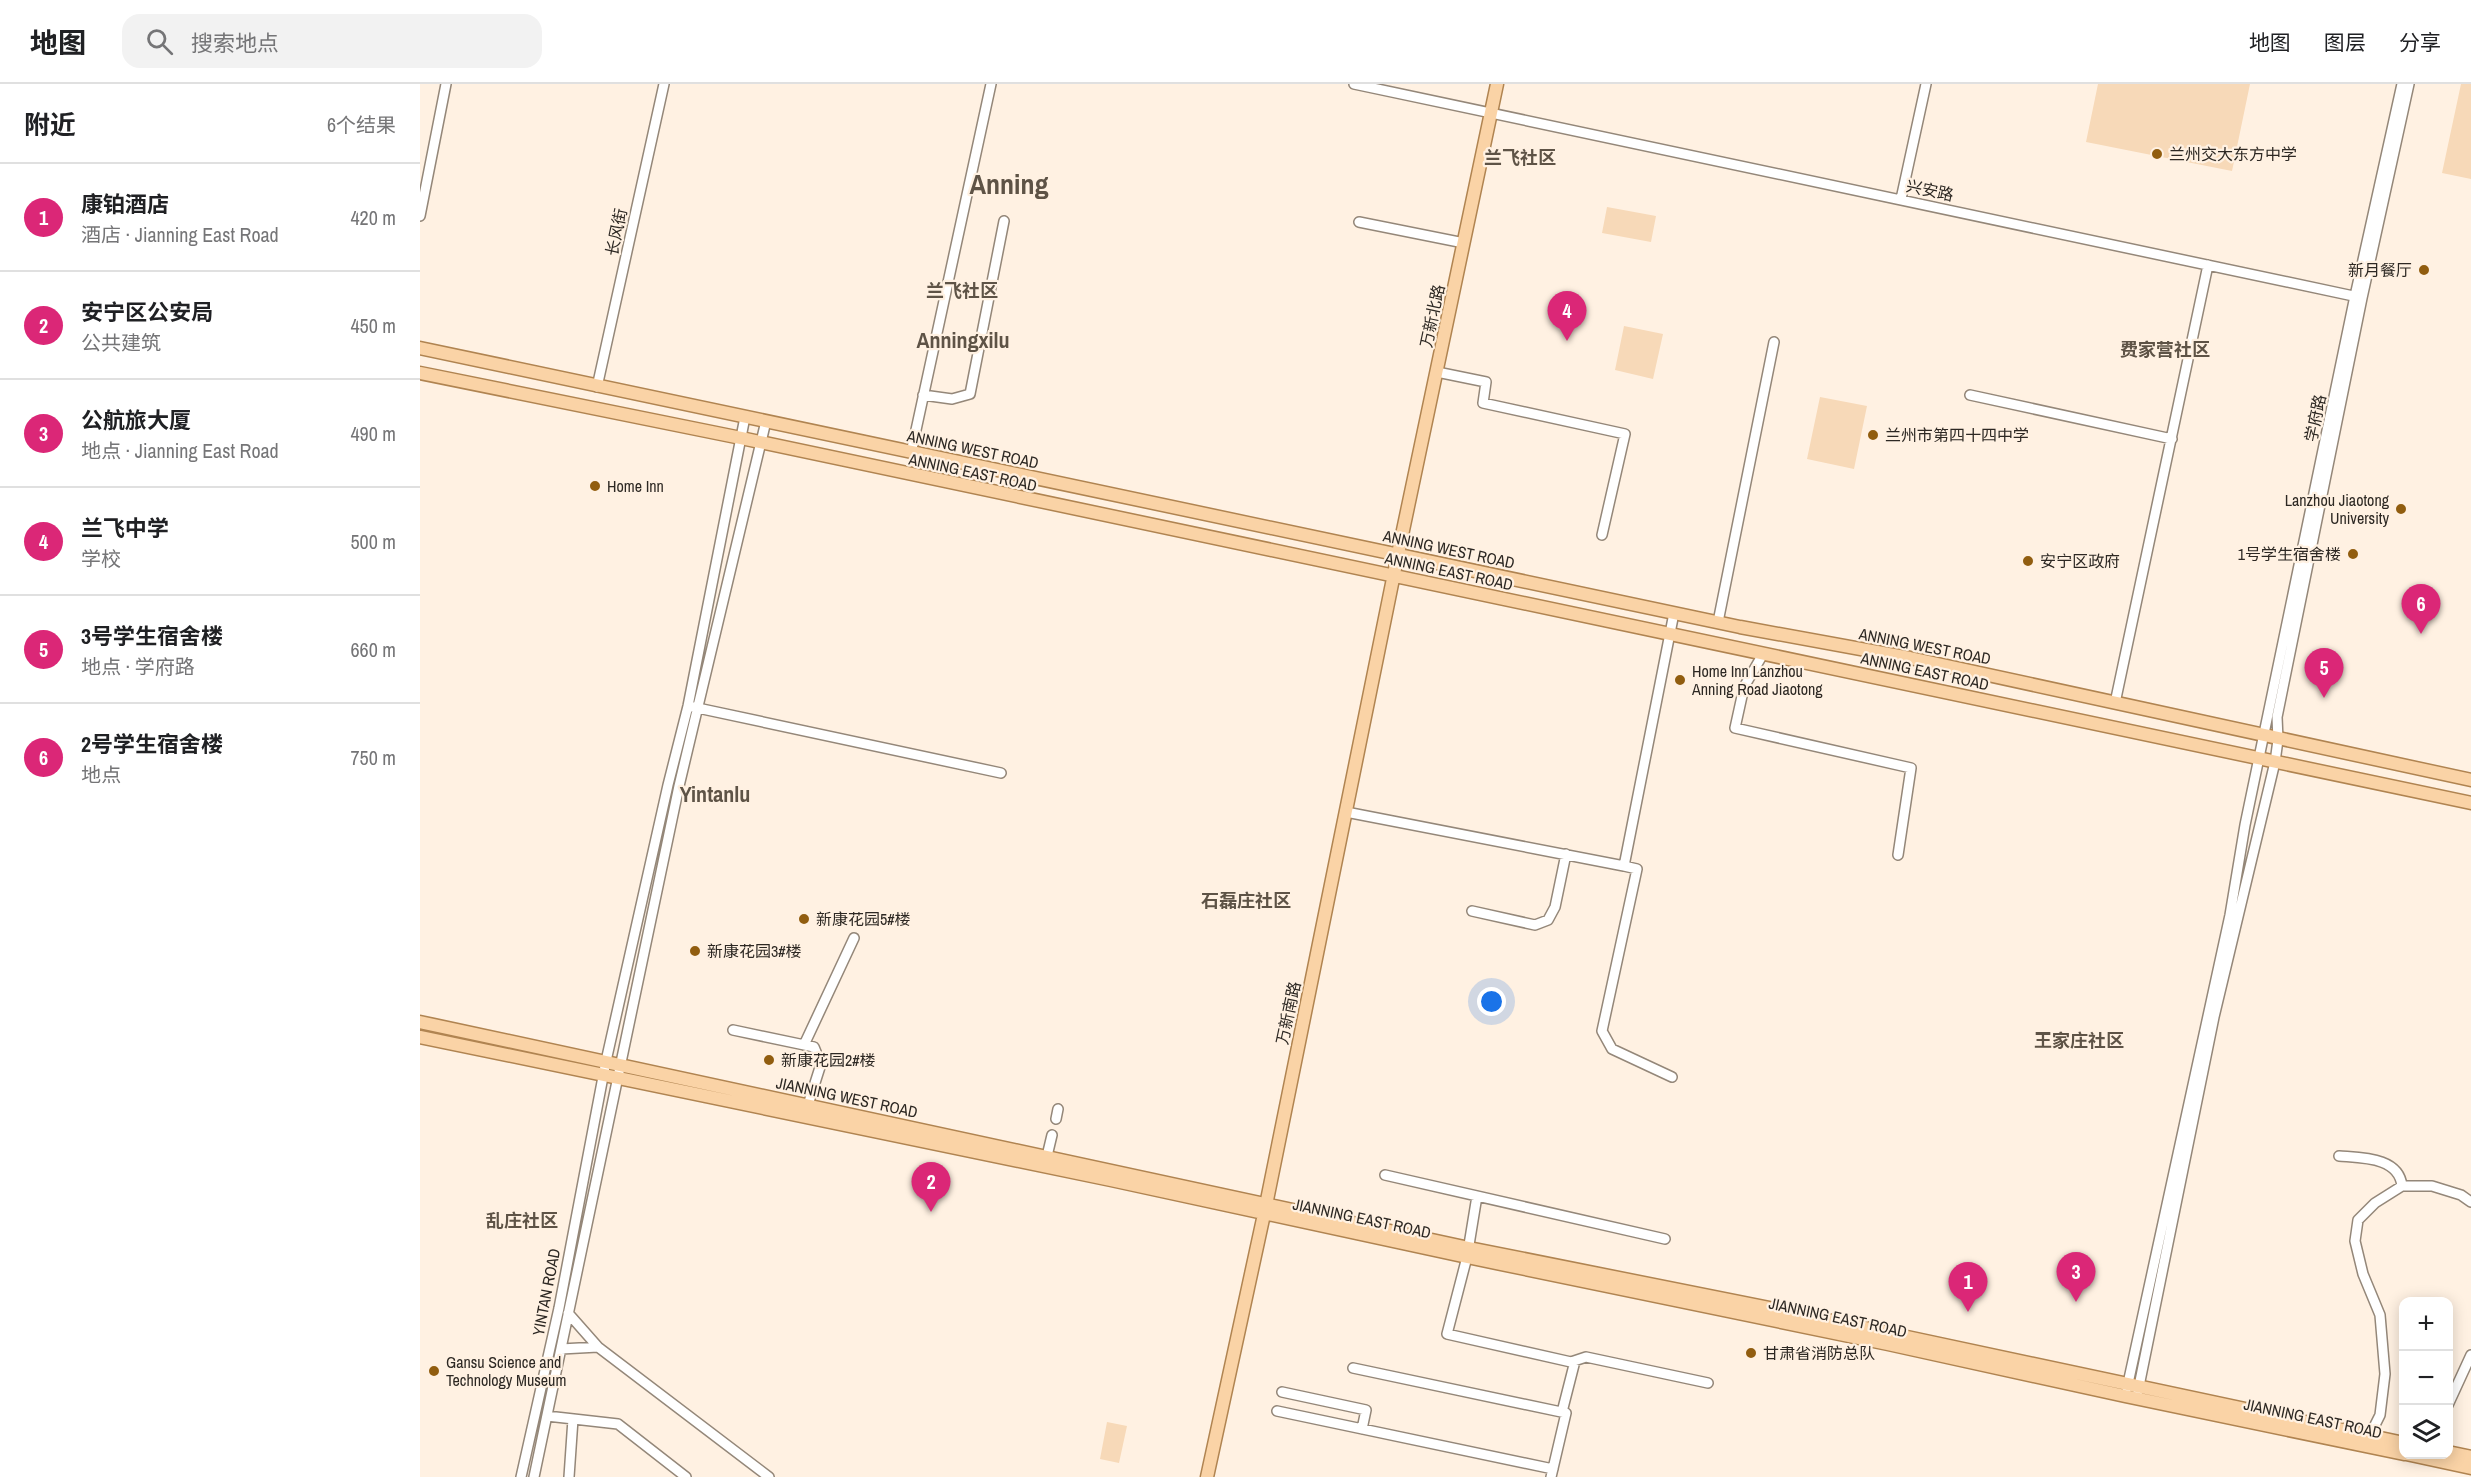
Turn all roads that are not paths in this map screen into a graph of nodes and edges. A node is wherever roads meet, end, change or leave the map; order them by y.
1 (446, 84) edge
2 (664, 84) edge
3 (991, 84) edge
4 (1354, 84) edge
5 (1497, 84) edge
6 (1926, 84) edge
7 (2402, 84) edge
8 (2409, 84) edge
9 (1491, 112) junction
10 (1901, 199) junction
11 (420, 216) edge
12 (1004, 221) dead end
13 (1359, 222) dead end
14 (1464, 243) junction
15 (2208, 265) junction
16 (2359, 297) junction
17 (1774, 342) dead end
18 (420, 348) edge
19 (1437, 372) junction
20 (420, 373) edge
21 (597, 387) junction
22 (923, 395) junction
23 (1970, 395) dead end
24 (700, 408) junction
25 (745, 417) junction
26 (766, 422) junction
27 (694, 429) junction
28 (804, 430) junction
29 (741, 438) junction
30 (2172, 439) junction
31 (760, 442) junction
32 (799, 451) junction
33 (911, 453) junction
34 (1602, 535) dead end
35 (1398, 554) junction
36 (1393, 576) junction
37 (1674, 613) junction
38 (1718, 622) junction
39 (1670, 634) junction
40 (1763, 654) junction
41 (2115, 703) junction
42 (693, 707) junction
43 (2265, 736) junction
44 (2278, 740) junction
45 (2320, 748) junction
46 (2259, 759) junction
47 (2276, 762) junction
48 (2316, 770) junction
49 (1001, 773) dead end
50 (2471, 780) edge
51 (2471, 803) edge
52 (1346, 812) junction
53 (1566, 854) junction
54 (1898, 855) dead end
55 (1624, 866) junction
56 (1472, 911) dead end
57 (854, 938) dead end
58 (420, 1022) edge
59 (733, 1030) dead end
60 (420, 1037) edge
61 (804, 1045) junction
62 (606, 1061) junction
63 (620, 1065) junction
64 (603, 1076) junction
65 (1672, 1077) dead end
66 (617, 1079) junction
67 (808, 1105) junction
68 (1052, 1135) dead end
69 (1047, 1156) junction
70 (2339, 1156) dead end
71 (1385, 1175) dead end
72 (2402, 1185) junction
73 (1477, 1196) junction
74 (2471, 1202) edge
75 (1265, 1209) junction
76 (1665, 1239) dead end
77 (1468, 1253) junction
78 (568, 1312) junction
79 (598, 1347) junction
80 (561, 1349) junction
81 (2471, 1355) edge
82 (1575, 1361) junction
83 (1353, 1368) dead end
84 (1708, 1383) dead end
85 (1282, 1392) dead end
86 (2132, 1392) junction
87 (2453, 1394) edge
88 (1277, 1411) dead end
89 (1562, 1412) junction
90 (547, 1416) junction
91 (573, 1419) junction
92 (1362, 1429) junction
93 (2370, 1435) junction
94 (2399, 1442) edge
95 (2399, 1453) edge
96 (2453, 1453) edge
97 (2471, 1457) edge
98 (2437, 1459) edge
99 (2471, 1468) edge
100 (1552, 1473) edge
101 (520, 1477) edge
102 (534, 1477) edge
103 (569, 1477) edge
104 (686, 1477) edge
105 (769, 1477) edge
106 (1207, 1477) edge

1 - 11 street
2 - 21 street, 长风街
3 - 22 street
4 - 9 street, 兴安路
5 - 9 main road, 万新北路
6 - 10 street
7 - 16 street, 学府路
8 - 16 street, 学府路
9 - 10 street, 兴安路
9 - 14 main road, 万新北路
10 - 15 street, 兴安路
12 - 22 street
13 - 14 street
14 - 19 main road, 万新北路
15 - 16 street, 兴安路
15 - 30 street
16 - 43 street, 学府路
16 - 44 street, 学府路
17 - 38 street
18 - 21 main road, ANNING WEST ROAD
19 - 34 street
19 - 35 main road, 万新北路
20 - 27 main road, ANNING EAST ROAD
21 - 24 main road, ANNING WEST ROAD
22 - 33 street
23 - 30 street
24 - 25 main road, ANNING WEST ROAD
24 - 27 main road
25 - 26 main road, ANNING WEST ROAD
25 - 29 street
26 - 28 main road, ANNING WEST ROAD
26 - 31 street
27 - 29 main road, ANNING EAST ROAD
28 - 32 main road
28 - 33 main road, ANNING WEST ROAD
29 - 31 main road, ANNING EAST ROAD
29 - 42 street
30 - 41 street
31 - 32 main road, ANNING EAST ROAD
31 - 42 street
32 - 36 main road, ANNING EAST ROAD
33 - 35 main road, ANNING WEST ROAD
35 - 36 main road, 万新南路
35 - 37 main road, ANNING WEST ROAD
36 - 39 main road, ANNING EAST ROAD
36 - 52 main road, 万新南路
37 - 38 main road, ANNING WEST ROAD
37 - 39 street
38 - 41 main road, ANNING WEST ROAD
39 - 40 main road, ANNING EAST ROAD
39 - 55 street
40 - 46 main road, ANNING EAST ROAD
40 - 54 street
41 - 43 main road, ANNING WEST ROAD
42 - 49 street
42 - 62 street, YINTAN ROAD
42 - 63 street, YINTAN ROAD
43 - 44 main road, ANNING WEST ROAD
43 - 46 street, 学府路
44 - 45 main road, ANNING WEST ROAD
44 - 47 street, 学府路
45 - 48 main road
45 - 50 main road, ANNING WEST ROAD
46 - 47 main road, ANNING EAST ROAD
46 - 86 street, 学府路
47 - 48 main road, ANNING EAST ROAD
47 - 86 street, 学府路
48 - 51 main road, ANNING EAST ROAD
52 - 53 street
52 - 75 main road, 万新南路
53 - 55 street
53 - 56 street
55 - 65 street
57 - 61 street
58 - 62 main road, JIANNING WEST ROAD
59 - 61 street
60 - 64 main road, JIANNING WEST ROAD
61 - 67 street
62 - 63 main road, JIANNING WEST ROAD
62 - 64 street, YINTAN ROAD
63 - 66 street, YINTAN ROAD
63 - 67 main road, JIANNING WEST ROAD
64 - 66 main road, JIANNING WEST ROAD
64 - 101 street, YINTAN ROAD
66 - 75 main road, JIANNING WEST ROAD
66 - 78 street, YINTAN ROAD
67 - 69 main road, JIANNING WEST ROAD
68 - 69 street
69 - 75 main road, JIANNING WEST ROAD
70 - 72 street
71 - 73 street
72 - 74 street
72 - 93 street
73 - 76 street
73 - 77 street
75 - 77 main road, JIANNING EAST ROAD
75 - 106 main road, 万新南路
77 - 82 street
77 - 86 main road, JIANNING EAST ROAD
78 - 79 street
78 - 80 street, YINTAN ROAD
79 - 80 street
79 - 105 street
80 - 90 street, YINTAN ROAD
81 - 87 street
82 - 84 street
82 - 89 street
83 - 89 street
85 - 92 street
86 - 93 main road, JIANNING EAST ROAD
86 - 95 main road, JIANNING EAST ROAD
88 - 92 street
89 - 100 street
90 - 91 street
90 - 102 street, YINTAN ROAD
91 - 103 street
91 - 104 street
92 - 100 street
93 - 94 main road, JIANNING EAST ROAD
96 - 97 main road
98 - 99 main road, JIANNING EAST ROAD

